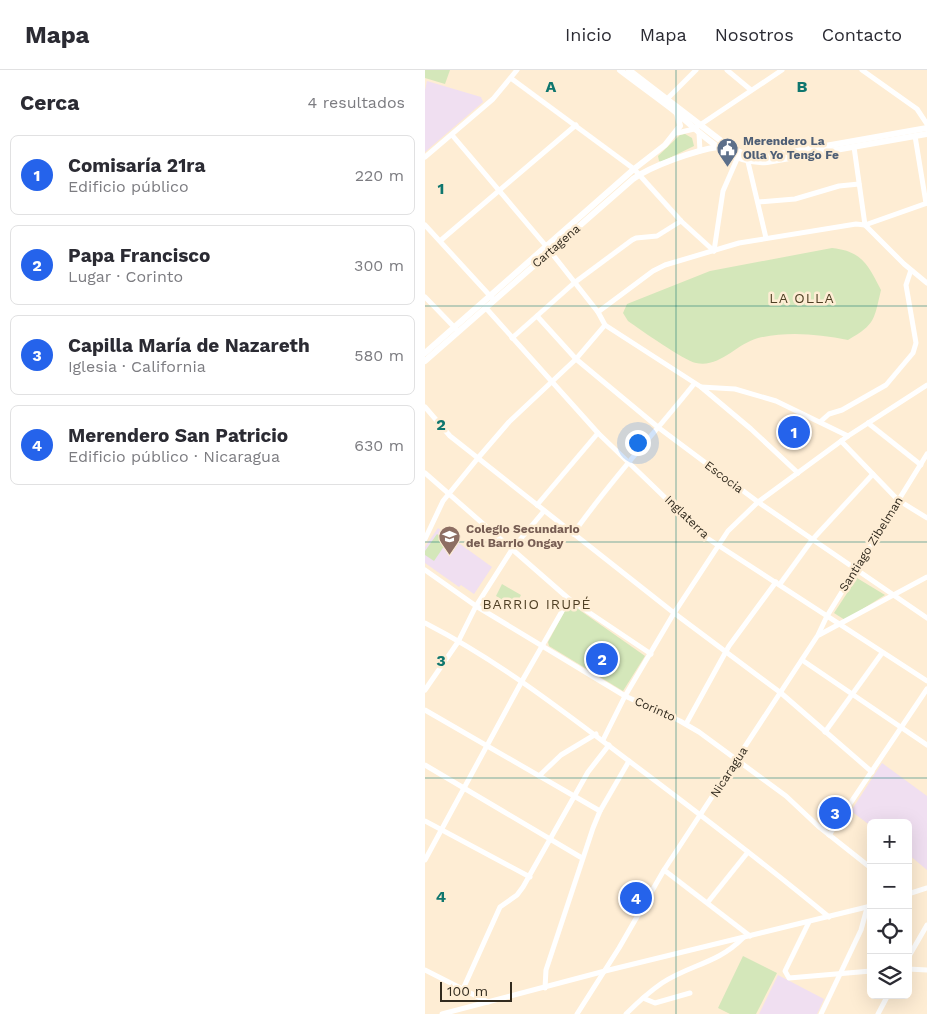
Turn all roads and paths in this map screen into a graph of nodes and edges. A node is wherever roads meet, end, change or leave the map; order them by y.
1 (517, 70) edge
2 (696, 70) edge
3 (727, 70) edge
4 (782, 70) edge
5 (862, 70) edge
6 (624, 71) edge
7 (512, 79) junction
8 (751, 90) junction
9 (667, 99) junction
10 (677, 113) junction
11 (927, 124) edge
12 (576, 125) junction
13 (701, 125) junction
14 (927, 128) edge
15 (697, 131) junction
16 (677, 133) junction
17 (927, 134) edge
18 (452, 135) junction
19 (915, 136) junction
20 (719, 147) junction
21 (854, 147) junction
22 (700, 151) junction
23 (654, 154) junction
24 (425, 157) edge
25 (737, 159) junction
26 (748, 162) junction
27 (661, 166) junction
28 (636, 172) junction
29 (859, 184) junction
30 (500, 190) junction
31 (758, 202) junction
32 (927, 203) edge
33 (681, 221) junction
34 (425, 225) edge
35 (865, 225) junction
36 (766, 238) junction
37 (440, 241) junction
38 (548, 249) junction
39 (714, 251) junction
40 (911, 270) junction
41 (574, 283) junction
42 (927, 283) edge
43 (425, 297) edge
44 (491, 298) junction
45 (485, 307) junction
46 (598, 312) junction
47 (537, 316) junction
48 (605, 325) junction
49 (456, 329) junction
50 (512, 338) junction
51 (425, 353) edge
52 (576, 359) junction
53 (425, 360) edge
54 (553, 382) junction
55 (694, 384) junction
56 (927, 384) edge
57 (701, 387) junction
58 (425, 407) edge
59 (820, 422) junction
60 (868, 423) junction
61 (659, 428) junction
62 (598, 433) junction
63 (847, 436) junction
64 (841, 441) junction
65 (927, 454) edge
66 (478, 458) junction
67 (629, 462) junction
68 (921, 465) junction
69 (425, 473) edge
70 (798, 473) junction
71 (873, 474) junction
72 (449, 494) junction
73 (898, 500) junction
74 (758, 502) junction
75 (537, 505) junction
76 (544, 511) junction
77 (927, 518) edge
78 (573, 534) junction
79 (425, 539) edge
80 (811, 540) junction
81 (718, 546) junction
82 (513, 548) junction
83 (425, 570) edge
84 (855, 570) junction
85 (927, 577) edge
86 (778, 583) junction
87 (893, 596) junction
88 (569, 599) junction
89 (476, 606) junction
90 (674, 612) junction
91 (827, 616) junction
92 (927, 618) edge
93 (425, 624) edge
94 (839, 625) junction
95 (818, 635) junction
96 (458, 642) junction
97 (543, 646) junction
98 (726, 652) junction
99 (882, 653) junction
100 (651, 654) junction
101 (803, 660) junction
102 (522, 680) junction
103 (927, 681) edge
104 (425, 690) edge
105 (927, 690) edge
106 (781, 693) junction
107 (852, 694) junction
108 (625, 696) junction
109 (425, 710) edge
110 (686, 724) junction
111 (902, 728) junction
112 (825, 732) junction
113 (595, 734) junction
114 (603, 740) junction
115 (486, 745) junction
116 (609, 745) junction
117 (927, 745) edge
118 (736, 760) junction
119 (629, 761) junction
120 (425, 765) edge
121 (871, 772) junction
122 (539, 776) junction
123 (463, 788) junction
124 (574, 797) junction
125 (600, 812) junction
126 (701, 814) junction
127 (425, 820) edge
128 (441, 829) junction
129 (829, 835) junction
130 (551, 840) junction
131 (748, 852) junction
132 (582, 858) junction
133 (425, 860) edge
134 (867, 865) edge
135 (664, 870) junction
136 (530, 877) junction
137 (926, 890) edge
138 (912, 893) edge
139 (708, 902) junction
140 (867, 908) edge
141 (868, 909) edge
142 (829, 917) junction
143 (809, 922) junction
144 (927, 925) edge
145 (750, 936) junction
146 (743, 938) junction
147 (910, 954) edge
148 (912, 968) edge
149 (425, 970) edge
150 (927, 970) edge
151 (605, 971) junction
152 (867, 971) edge
153 (840, 974) junction
154 (545, 988) junction
155 (463, 989) junction
156 (690, 993) dead end
157 (643, 998) junction
158 (886, 999) edge
159 (488, 1002) junction
160 (442, 1014) edge
161 (577, 1014) edge
162 (626, 1014) edge
163 (821, 1014) edge
164 (878, 1014) edge

1 - 7 street
2 - 9 street
3 - 8 street
4 - 8 street
5 - 11 street
6 - 9 main road
6 - 10 main road
7 - 12 street
7 - 18 street
8 - 13 street
9 - 13 main road
10 - 15 main road
10 - 16 main road
12 - 28 street
12 - 30 street
13 - 14 main road
13 - 15 street
15 - 16 street, Cartagena
15 - 20 main road
15 - 22 street
16 - 23 main road, Cartagena
17 - 19 main road
18 - 24 street
18 - 30 street
19 - 21 main road
19 - 32 street
20 - 22 main road, Cartagena
20 - 25 main road
21 - 26 main road
21 - 29 street
22 - 27 main road, Cartagena
23 - 27 main road
23 - 28 main road, Cartagena
25 - 26 main road
25 - 39 street
26 - 31 street
27 - 28 main road, Cartagena
28 - 33 street
28 - 38 main road, Cartagena
29 - 31 street
29 - 35 street
30 - 37 street
30 - 38 street
31 - 36 street
32 - 35 street
33 - 39 street
33 - 41 street
34 - 37 street
35 - 36 street
35 - 40 street
36 - 39 street
37 - 44 street
38 - 41 street
38 - 44 main road, Cartagena
39 - 46 street
40 - 42 street
40 - 59 street
41 - 46 street
41 - 47 street
43 - 49 street
44 - 45 main road, Cartagena
44 - 49 main road, Cartagena
45 - 49 main road, Cartagena
45 - 50 street, Inglaterra
46 - 48 street
47 - 50 street
47 - 52 street, Escocia
48 - 52 street
48 - 55 street
49 - 51 main road, Cartagena
49 - 53 main road, Cartagena
50 - 54 street, Inglaterra
52 - 54 street
52 - 61 street, Escocia
54 - 62 street, Inglaterra
54 - 66 street
55 - 57 street
55 - 61 street
56 - 60 street
57 - 59 street
57 - 70 street
58 - 66 street
59 - 63 street
60 - 63 street
60 - 68 street
61 - 67 street
61 - 74 street, Escocia
62 - 67 street, Inglaterra
62 - 75 street
63 - 64 street
64 - 70 street
64 - 71 street
65 - 68 street, Santiago Zibelman
66 - 72 street
66 - 75 street
67 - 78 street
67 - 81 street, Inglaterra
68 - 73 street, Santiago Zibelman
69 - 72 street
70 - 74 street
71 - 73 street
71 - 80 street
72 - 79 street
72 - 82 street
73 - 77 street
73 - 84 street, Santiago Zibelman
74 - 80 street, Escocia
74 - 81 street
75 - 76 street
76 - 78 street
76 - 82 street
78 - 90 street
80 - 84 street, Escocia
80 - 86 street
81 - 86 street, Inglaterra
81 - 90 street
82 - 88 street
82 - 89 street
83 - 89 street, Corinto
84 - 87 street, Escocia
84 - 91 street, Santiago Zibelman
85 - 87 street
86 - 91 street, Inglaterra
86 - 98 street
87 - 92 street, Escocia
87 - 94 street
88 - 97 street
88 - 100 street
89 - 96 street
89 - 97 street, Corinto
90 - 98 street
90 - 100 street
91 - 94 street, Inglaterra
91 - 95 street, Santiago Zibelman
93 - 96 street
94 - 95 street
94 - 99 street, Inglaterra
95 - 101 street, Nicaragua
96 - 102 street
96 - 104 street
97 - 102 street
97 - 108 street, Corinto
98 - 106 street
98 - 110 street
99 - 103 street, Inglaterra
99 - 107 street
100 - 108 street
101 - 106 street, Nicaragua
101 - 107 street
102 - 113 street
102 - 115 street
105 - 111 street
106 - 112 street
106 - 118 street, Nicaragua
107 - 111 street
107 - 112 street
108 - 110 street, Corinto
108 - 114 street
109 - 115 street
110 - 118 street, Corinto
111 - 117 street
111 - 121 street
112 - 121 street
113 - 114 street
113 - 122 street
114 - 116 street
115 - 122 street
115 - 123 street
116 - 119 street
116 - 124 street
118 - 126 street, Nicaragua
118 - 129 street, Corinto
119 - 125 street
119 - 126 street
120 - 123 street
121 - 129 street
122 - 124 street
123 - 128 street
123 - 130 street
124 - 125 street
124 - 130 street
125 - 132 street
126 - 131 street
126 - 135 street, Nicaragua
127 - 128 street
128 - 133 street
128 - 136 street
129 - 134 street, Corinto
130 - 132 street
130 - 136 street
131 - 139 street
131 - 142 street
132 - 154 street
135 - 139 street
135 - 151 street, Nicaragua
136 - 155 street
137 - 138 street
139 - 145 street
140 - 142 street
141 - 153 street
142 - 143 street
143 - 145 street
143 - 153 street
144 - 147 street
145 - 146 street
146 - 151 street
146 - 157 street
148 - 150 street
149 - 155 street
151 - 154 street
151 - 161 street, Nicaragua
152 - 153 street
153 - 163 street
154 - 159 street
155 - 159 street
156 - 157 street
157 - 162 street
158 - 164 street
159 - 160 street

